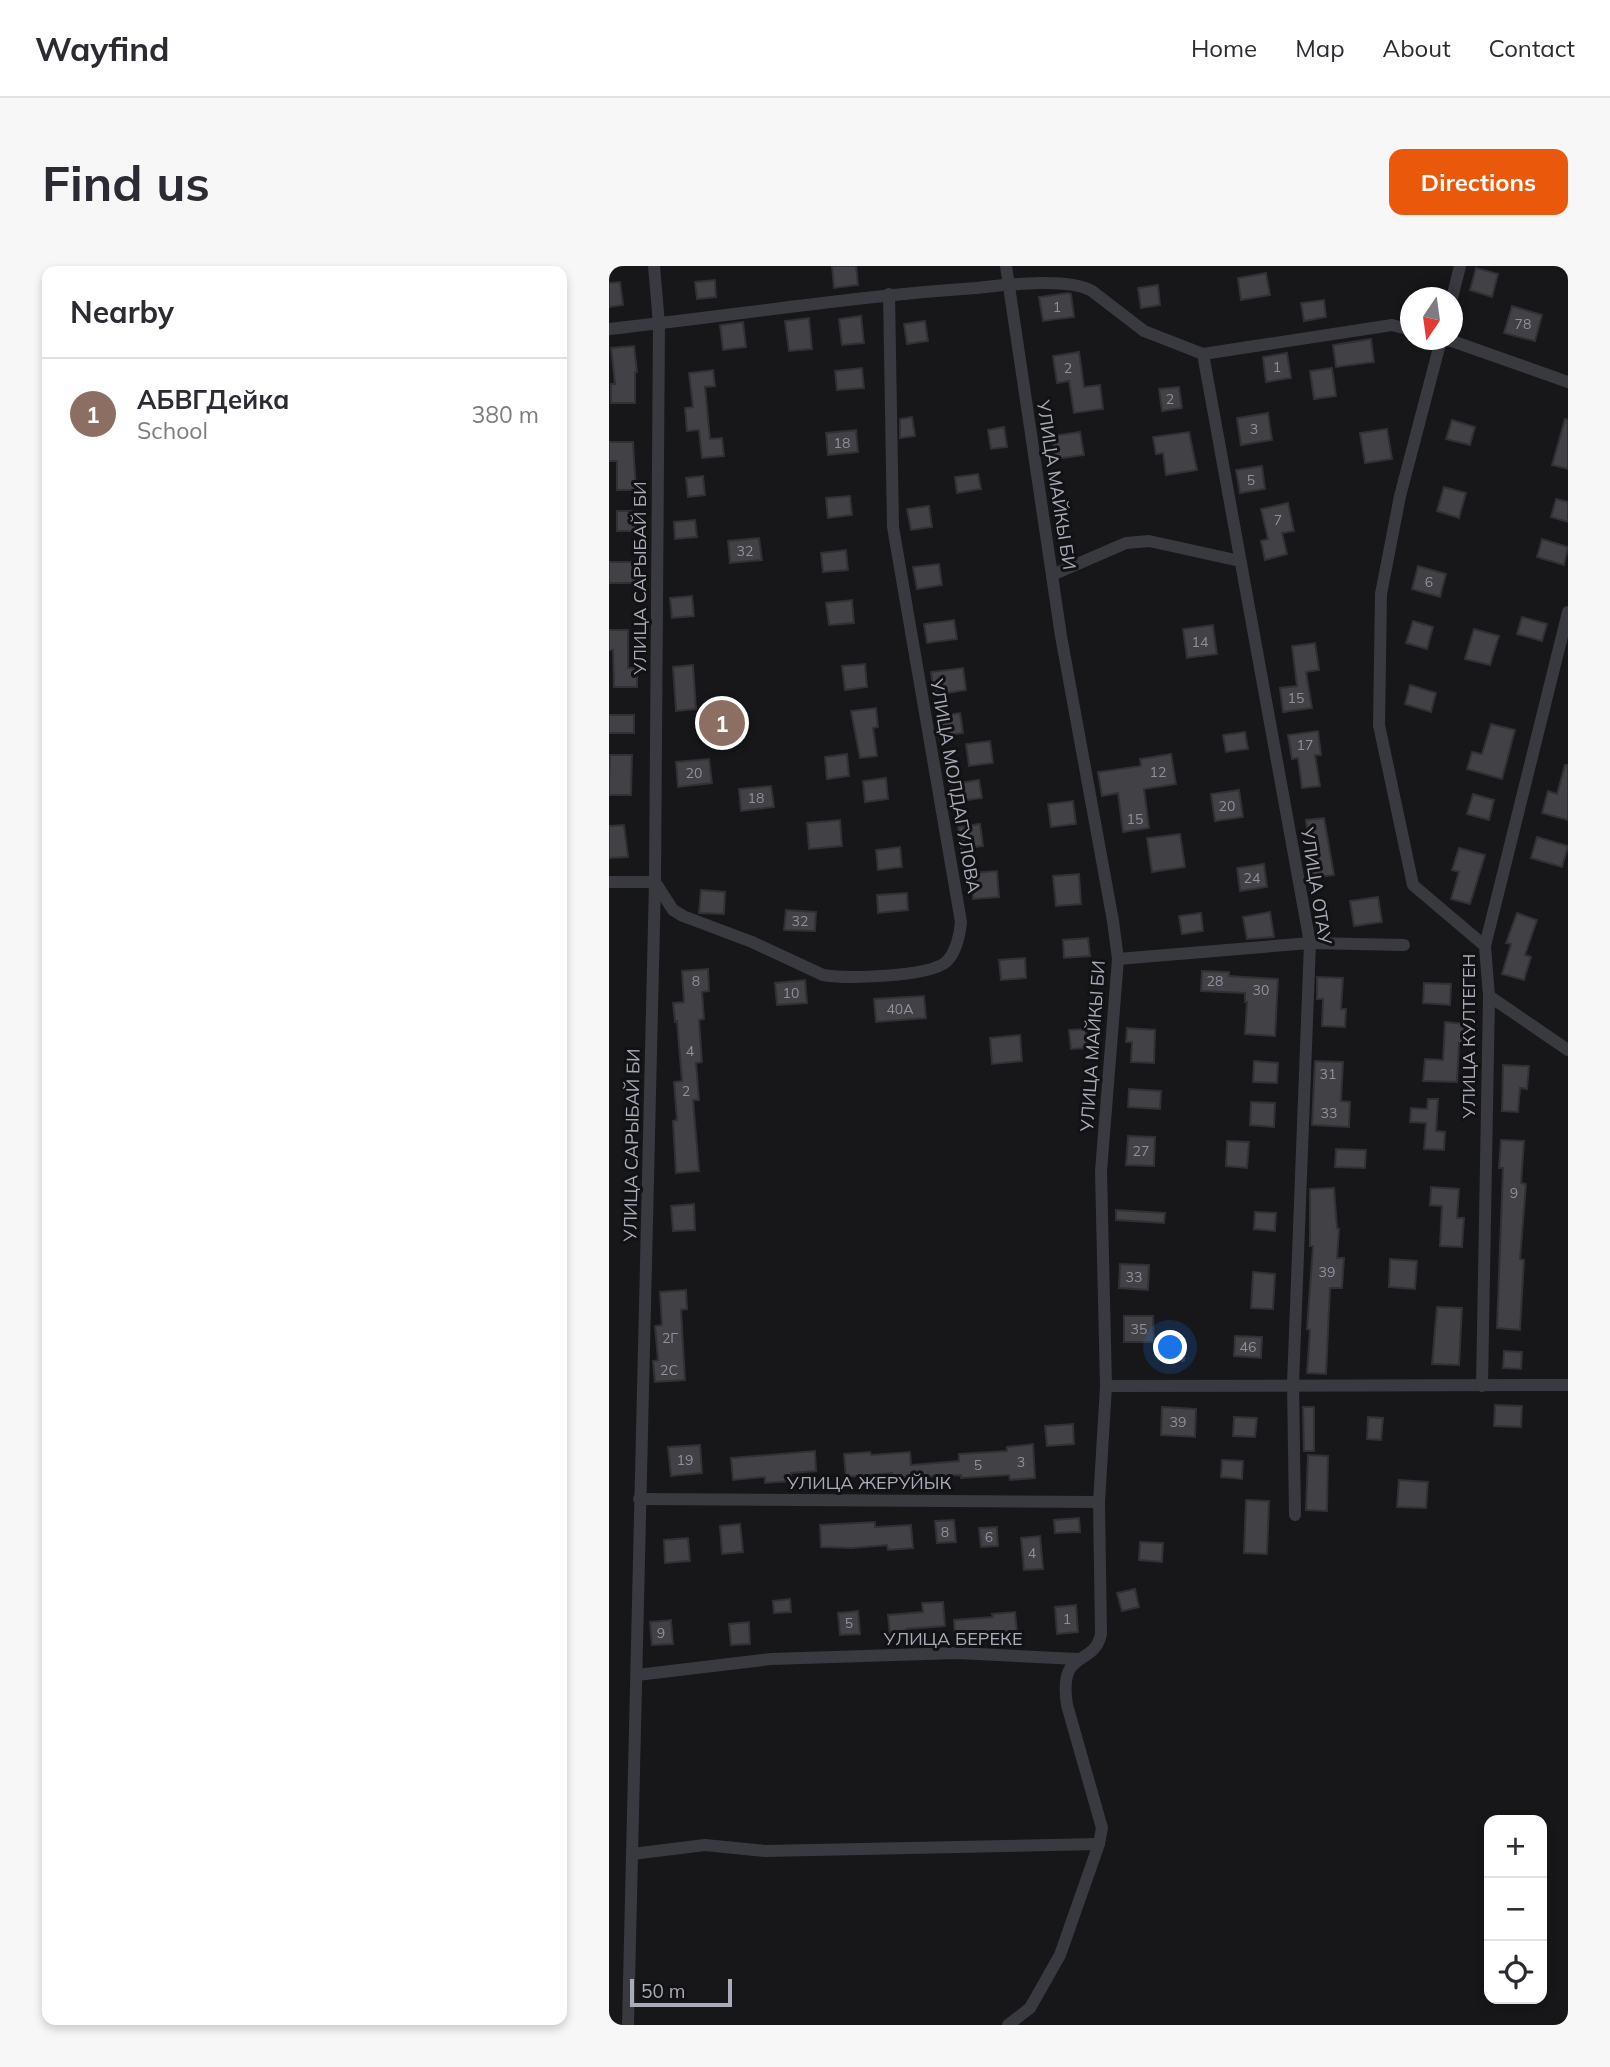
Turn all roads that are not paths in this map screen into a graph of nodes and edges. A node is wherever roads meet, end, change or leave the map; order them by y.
1 (655, 266) edge
2 (1006, 266) edge
3 (1460, 266) edge
4 (1008, 285) junction
5 (1455, 287) edge
6 (889, 294) junction
7 (659, 324) junction
8 (1400, 327) edge
9 (609, 329) edge
10 (1463, 345) edge
11 (1438, 350) edge
12 (1203, 354) junction
13 (1568, 382) edge
14 (1240, 561) junction
15 (1052, 575) junction
16 (1568, 612) edge
17 (609, 882) edge
18 (655, 882) junction
19 (1310, 943) junction
20 (1404, 945) dead end
21 (1485, 946) junction
22 (1118, 959) junction
23 (1489, 996) junction
24 (1568, 1050) edge
25 (1293, 1384) junction
26 (1106, 1385) junction
27 (1568, 1385) edge
28 (1482, 1386) junction
29 (639, 1499) junction
30 (1099, 1502) junction
31 (1295, 1515) dead end
32 (1077, 1659) junction
33 (637, 1675) junction
34 (1099, 1844) junction
35 (632, 1854) junction
36 (628, 2025) edge
37 (1008, 2025) edge

1 - 7 street, УЛИЦА САРЫБАЙ БИ
2 - 4 street, УЛИЦА МАЙКЫ БИ
3 - 5 street
4 - 6 street
4 - 12 street
4 - 15 street, УЛИЦА МАЙКЫ БИ
6 - 7 street
6 - 18 street, УЛИЦА МОЛДАГУЛОВА
7 - 9 street
7 - 18 street, УЛИЦА САРЫБАЙ БИ
8 - 12 street
10 - 13 street
11 - 21 street
12 - 14 street, УЛИЦА ОТАУ
14 - 15 street
14 - 19 street, УЛИЦА ОТАУ
15 - 22 street, УЛИЦА МАЙКЫ БИ
16 - 21 street, УЛИЦА КУЛТЕГЕН
17 - 18 street
18 - 29 street, УЛИЦА САРЫБАЙ БИ
19 - 20 street
19 - 22 street
19 - 25 street, УЛИЦА ОТАУ
21 - 23 street, УЛИЦА КУЛТЕГЕН
22 - 26 street, УЛИЦА МАЙКЫ БИ
23 - 24 street
23 - 28 street, УЛИЦА КУЛТЕГЕН
25 - 26 street
25 - 28 street
25 - 31 street, УЛИЦА ОТАУ
26 - 30 street, УЛИЦА МАЙКЫ БИ
27 - 28 street
29 - 30 street, УЛИЦА ЖЕРУЙЫК
29 - 33 street, УЛИЦА САРЫБАЙ БИ
30 - 32 street, УЛИЦА МАЙКЫ БИ
32 - 33 street, УЛИЦА БЕРЕКЕ
32 - 34 street
33 - 35 street, УЛИЦА САРЫБАЙ БИ
34 - 35 street
34 - 37 street
35 - 36 street, УЛИЦА САРЫБАЙ БИ

